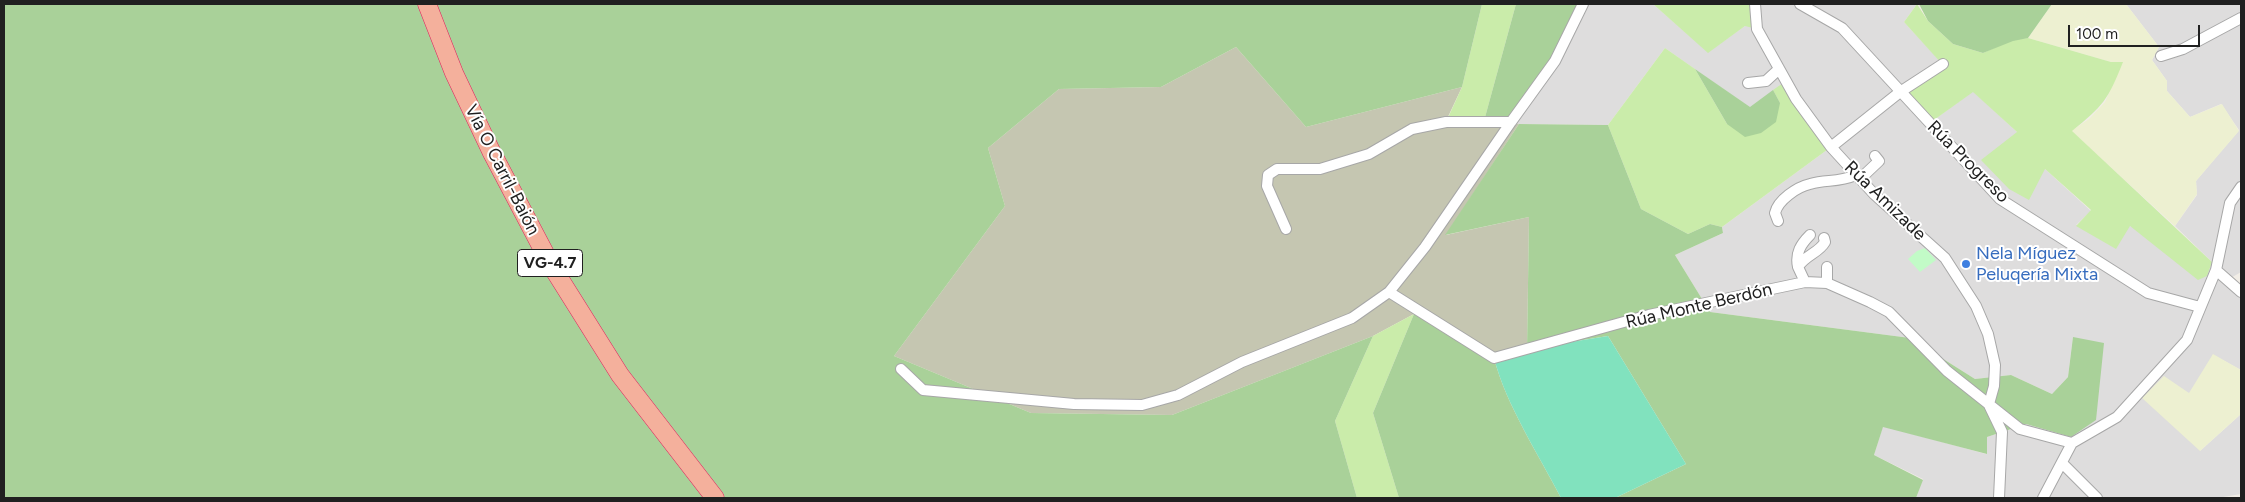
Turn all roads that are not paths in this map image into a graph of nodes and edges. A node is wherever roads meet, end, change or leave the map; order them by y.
1 (427, 4) edge
2 (1583, 4) edge
3 (1755, 4) edge
4 (1800, 4) edge
5 (2241, 18) edge
6 (2161, 56) dead end
7 (1943, 64) dead end
8 (1779, 69) junction
9 (1748, 83) dead end
10 (1900, 92) junction
11 (1511, 122) junction
12 (1831, 147) junction
13 (1875, 156) dead end
14 (1858, 177) junction
15 (2241, 187) edge
16 (1778, 221) dead end
17 (1286, 229) dead end
18 (1810, 235) dead end
19 (1824, 238) dead end
20 (1798, 267) junction
21 (1826, 267) dead end
22 (2216, 270) junction
23 (1805, 282) junction
24 (1827, 283) junction
25 (1389, 292) junction
26 (2241, 292) edge
27 (2200, 307) junction
28 (902, 369) dead end
29 (1989, 404) junction
30 (2072, 444) junction
31 (2063, 464) junction
32 (715, 498) edge
33 (1999, 498) edge
34 (2043, 498) edge
35 (2097, 498) edge

1 - 32 highway, Vía O Carril-Baión / VG-4.7
2 - 11 street
3 - 8 street, Rúa Amizade
4 - 10 street, Rúa Progreso
5 - 6 street
7 - 10 street
8 - 9 street
8 - 12 street, Rúa Amizade
10 - 12 street
10 - 27 street, Rúa Progreso
11 - 17 street
11 - 25 street
12 - 14 street, Rúa Amizade
13 - 14 street
14 - 16 street
14 - 29 street, Rúa Amizade
15 - 22 street
18 - 20 street
19 - 20 street
20 - 23 street
21 - 24 street
22 - 26 street
22 - 27 street
23 - 24 street, Rúa Monte Berdón
23 - 25 street, Rúa Monte Berdón
24 - 29 street, Rúa Monte Berdón
25 - 28 street
27 - 30 street
29 - 30 street, Rúa Monte Berdón
29 - 33 street
30 - 31 street
31 - 34 street
31 - 35 street

